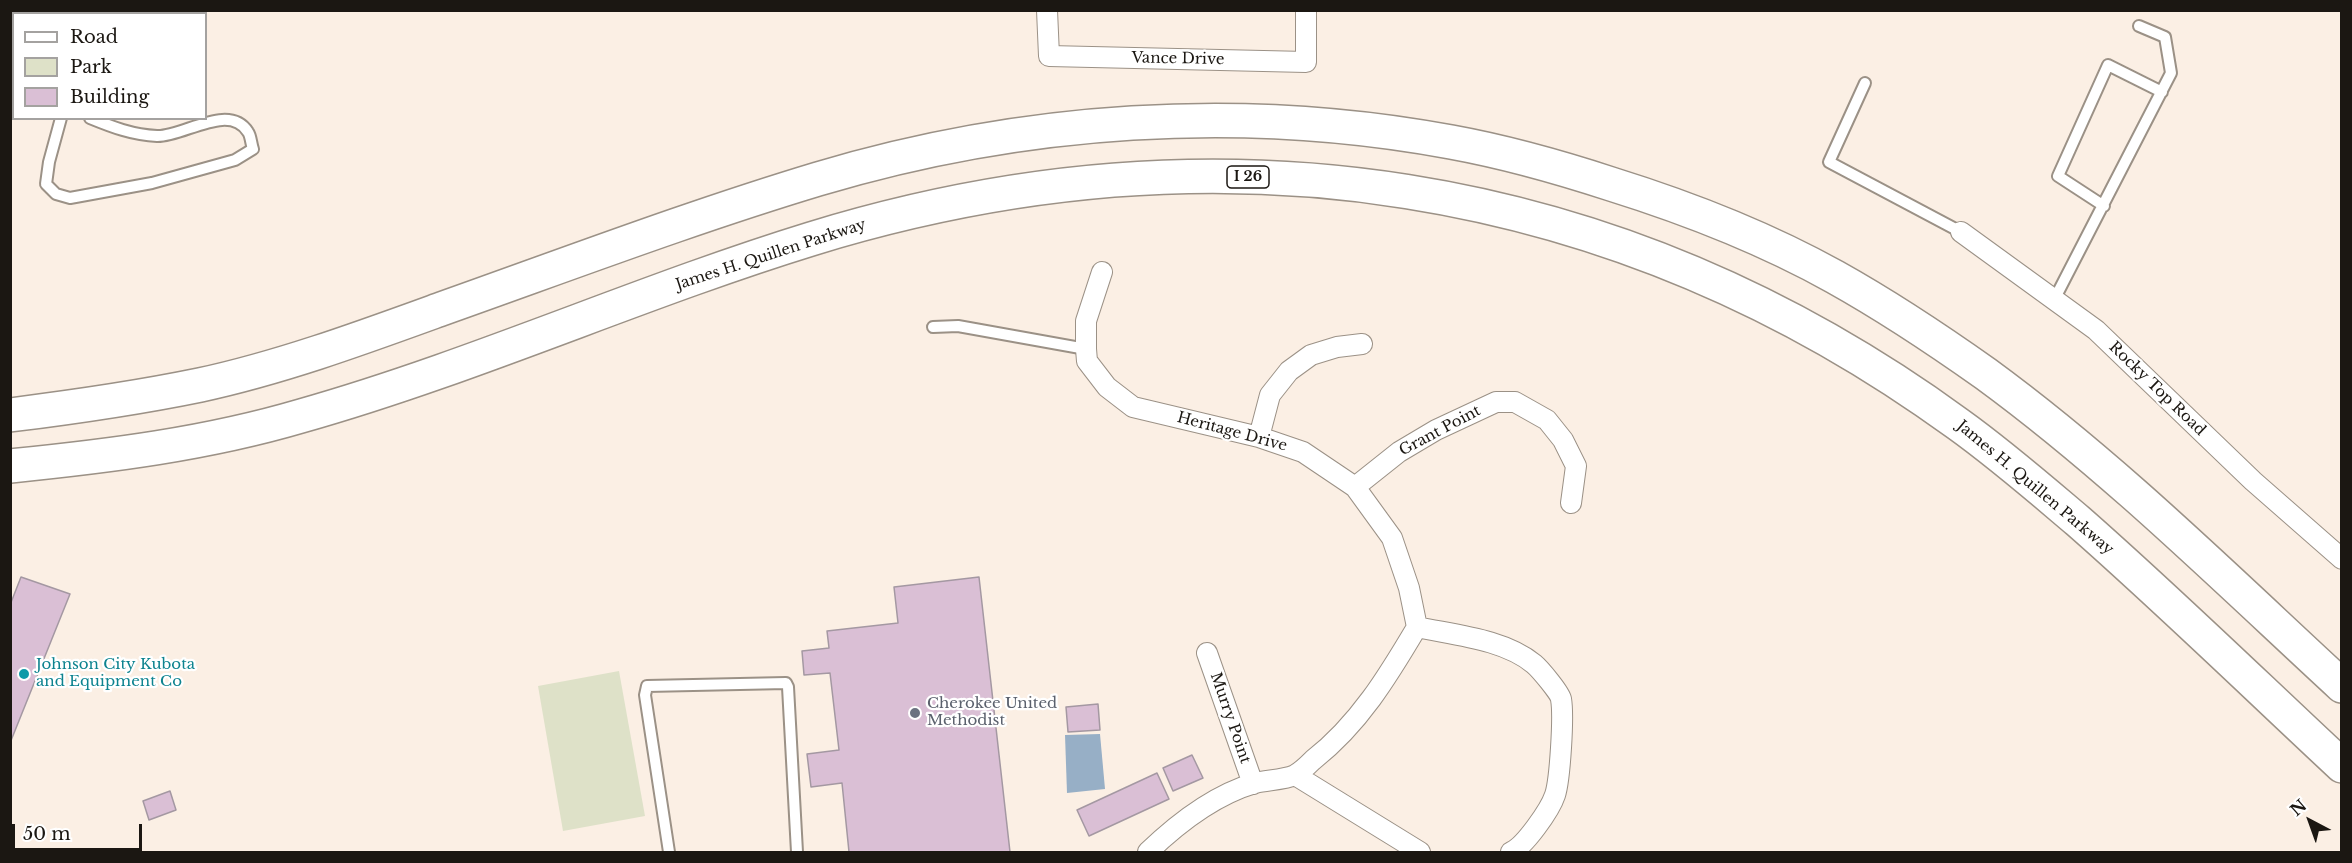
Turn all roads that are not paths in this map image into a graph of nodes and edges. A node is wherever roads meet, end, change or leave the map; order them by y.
1 (1047, 10) edge
2 (1306, 10) edge
3 (2139, 26) dead end
4 (1865, 83) dead end
5 (2162, 92) junction
6 (60, 120) edge
7 (95, 120) edge
8 (2104, 206) junction
9 (1961, 232) joint
10 (1102, 272) dead end
11 (2054, 300) junction
12 (933, 327) dead end
13 (1362, 344) dead end
14 (1086, 349) junction
15 (10, 415) edge
16 (1259, 437) junction
17 (10, 465) edge
18 (1355, 487) junction
19 (1571, 503) dead end
20 (2342, 559) edge
21 (1417, 627) junction
22 (1207, 653) dead end
23 (2342, 686) edge
24 (2342, 766) edge
25 (1295, 775) junction
26 (1253, 783) junction
27 (669, 852) edge
28 (797, 852) edge
29 (1148, 852) edge
30 (1420, 852) edge
31 (1510, 852) edge

1 - 2 street, Vance Drive
3 - 5 lane
4 - 9 lane
5 - 8 lane
5 - 8 lane
6 - 7 lane
8 - 11 lane
9 - 11 street, Rocky Top Road
10 - 14 street, Heritage Drive
11 - 20 street, Rocky Top Road
12 - 14 lane
13 - 16 street
14 - 16 street, Heritage Drive
15 - 23 highway
16 - 18 street, Heritage Drive
17 - 24 highway, James H. Quillen Parkway / I 26
18 - 19 street, Grant Point
18 - 21 street, Heritage Drive
21 - 25 street
21 - 31 street
22 - 26 street, Murry Point
25 - 26 street
25 - 30 street
26 - 29 street
27 - 28 lane

